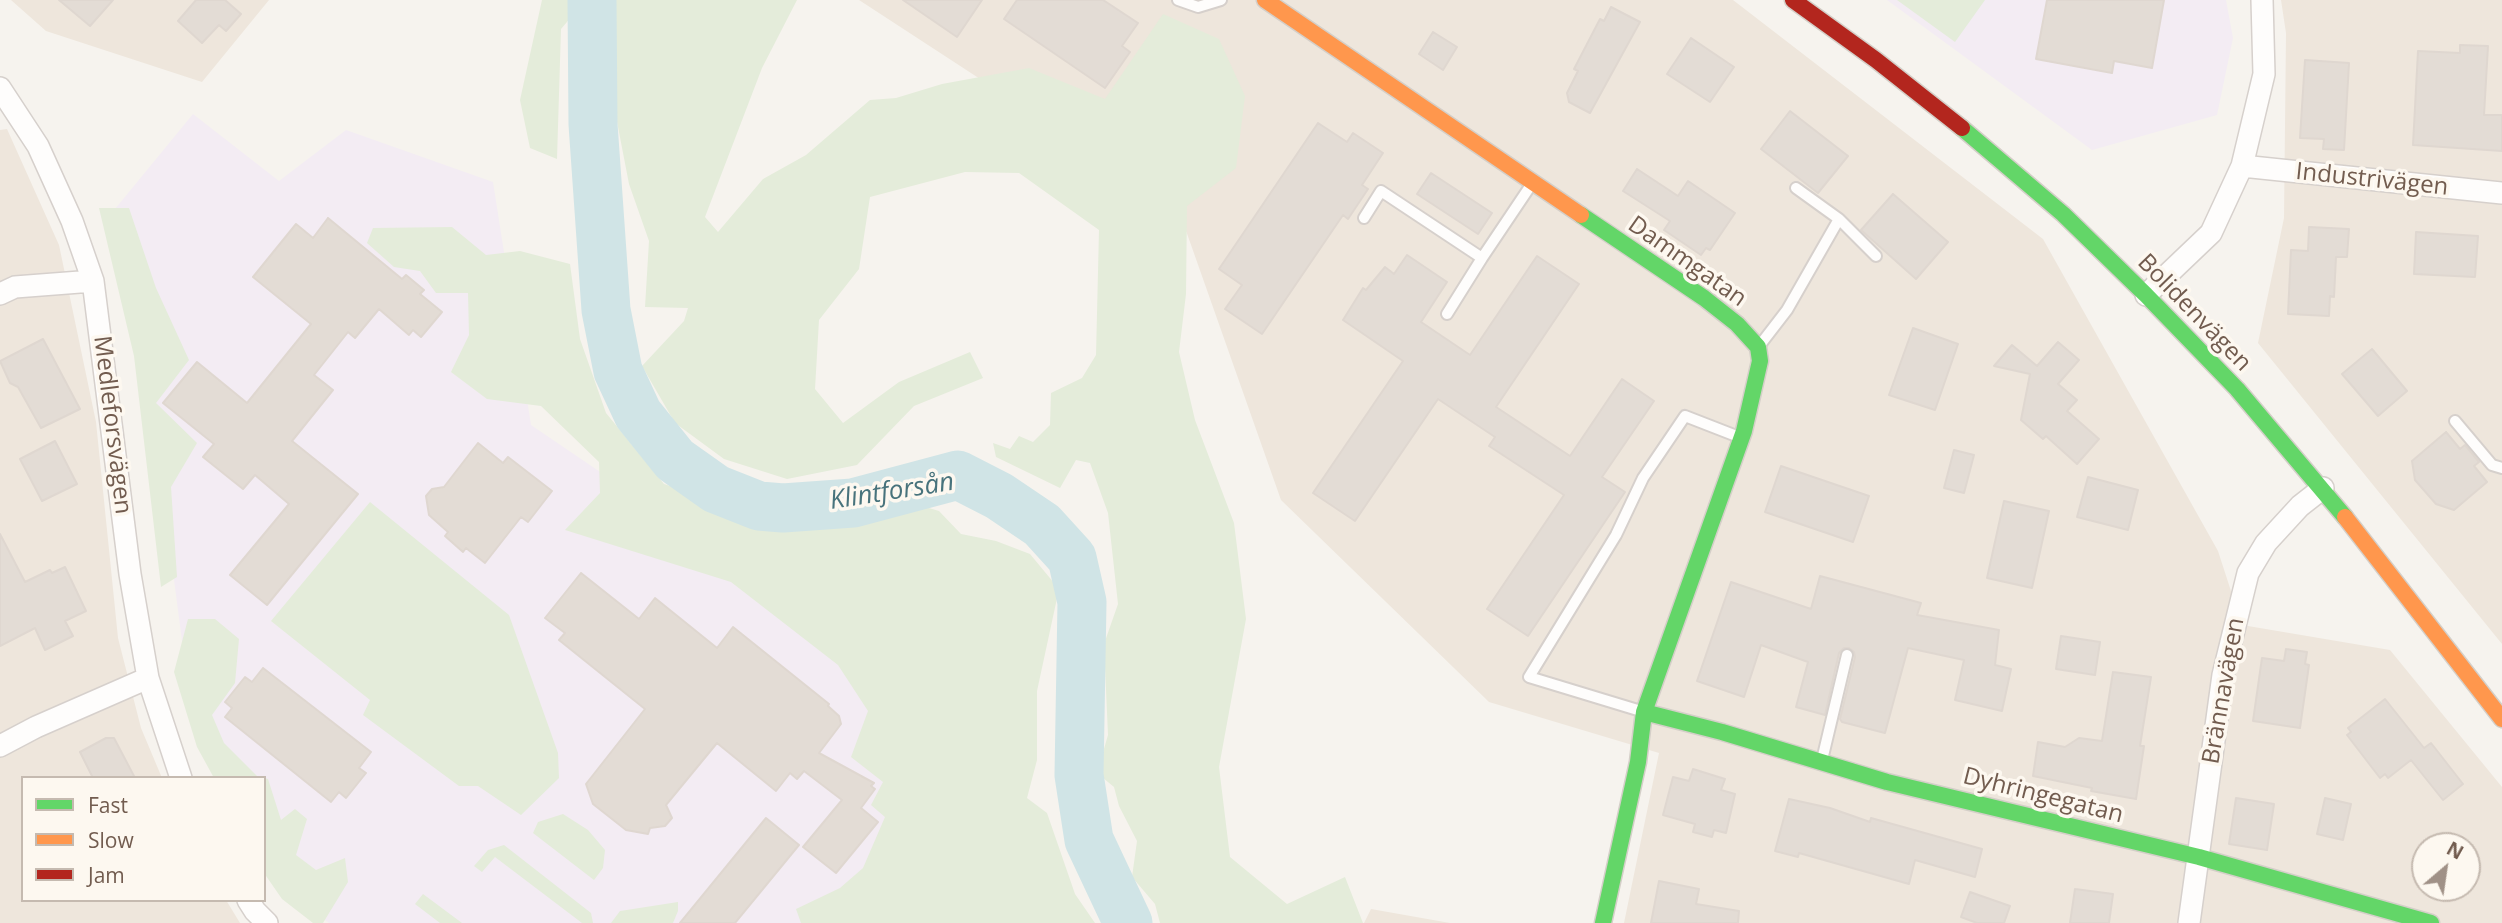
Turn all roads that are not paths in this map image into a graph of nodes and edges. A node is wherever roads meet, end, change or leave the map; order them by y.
1 (1178, 0) edge
2 (1221, 0) edge
3 (1265, 0) edge
4 (1793, 0) edge
5 (2262, 0) edge
6 (0, 88) edge
7 (2242, 166) junction
8 (1533, 183) junction
9 (1796, 188) dead end
10 (2502, 193) edge
11 (1364, 218) dead end
12 (1839, 219) junction
13 (1876, 256) dead end
14 (1482, 258) junction
15 (93, 281) junction
16 (0, 294) edge
17 (2146, 295) junction
18 (1447, 314) dead end
19 (1758, 347) junction
20 (2455, 421) dead end
21 (1741, 438) junction
22 (2502, 468) edge
23 (2323, 488) junction
24 (1847, 655) dead end
25 (148, 678) junction
26 (1644, 712) junction
27 (2502, 719) edge
28 (0, 746) edge
29 (1821, 762) junction
30 (180, 776) edge
31 (2199, 857) junction
32 (249, 902) edge
33 (267, 923) edge
34 (1604, 923) edge
35 (2189, 923) edge
36 (2431, 923) edge

1 - 2 lane
3 - 8 street, Dammgatan
4 - 17 street, Bolidenvägen
5 - 7 street
6 - 15 street, Medleforsvägen
7 - 10 street, Industrivägen
7 - 17 street
8 - 14 lane
8 - 19 street, Dammgatan
9 - 12 lane
11 - 14 lane
12 - 13 lane
12 - 19 lane
14 - 18 lane
15 - 16 street
15 - 25 street, Medleforsvägen
17 - 23 street, Bolidenvägen
19 - 21 street
20 - 22 lane
21 - 26 street
21 - 26 lane
23 - 27 street, Bolidenvägen
23 - 31 street, Brännavägen
24 - 29 lane
25 - 28 street
25 - 30 street, Medleforsvägen
26 - 29 street, Dyhringegatan
26 - 34 street
29 - 31 street, Dyhringegatan
31 - 35 street, Brännavägen
31 - 36 street, Dyhringegatan
32 - 33 street

